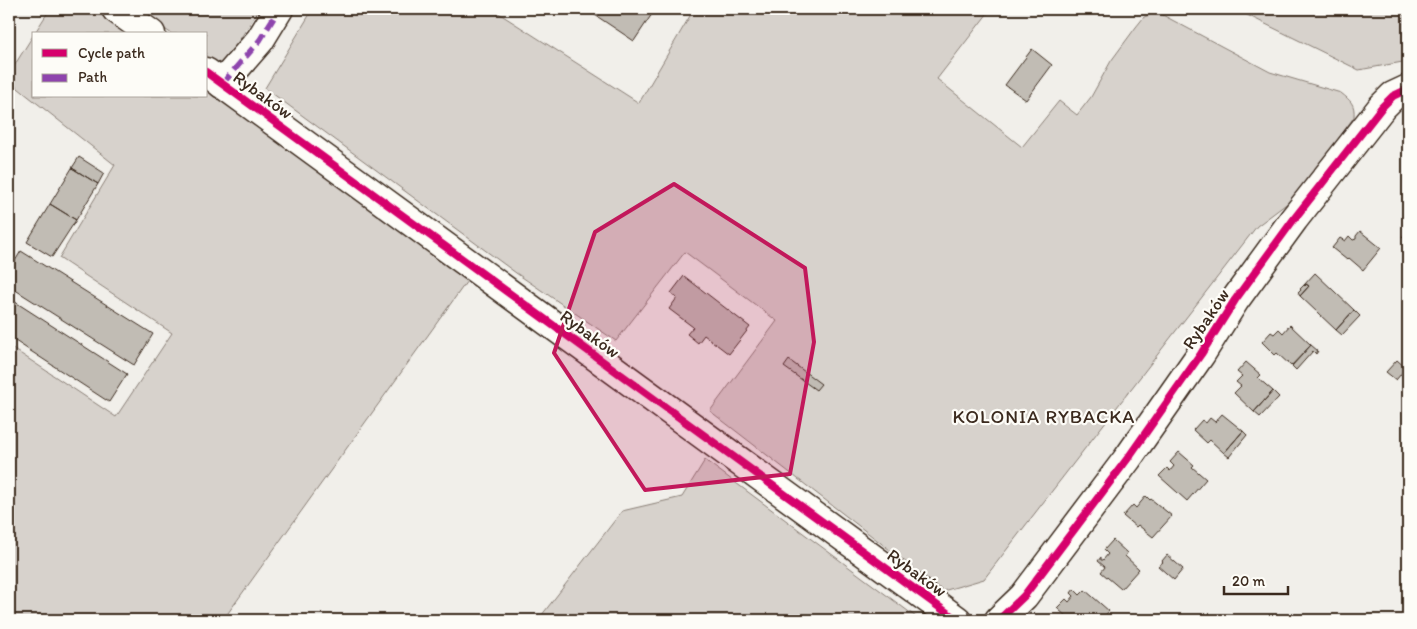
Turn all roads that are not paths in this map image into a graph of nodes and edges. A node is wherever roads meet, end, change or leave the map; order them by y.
1 (116, 9) edge
2 (278, 9) edge
3 (148, 32) edge
4 (214, 78) edge
5 (1408, 89) edge
6 (956, 620) edge
7 (999, 620) edge

1 - 3 street
2 - 4 street, Rybaków
4 - 6 street, Rybaków
5 - 7 street, Rybaków

